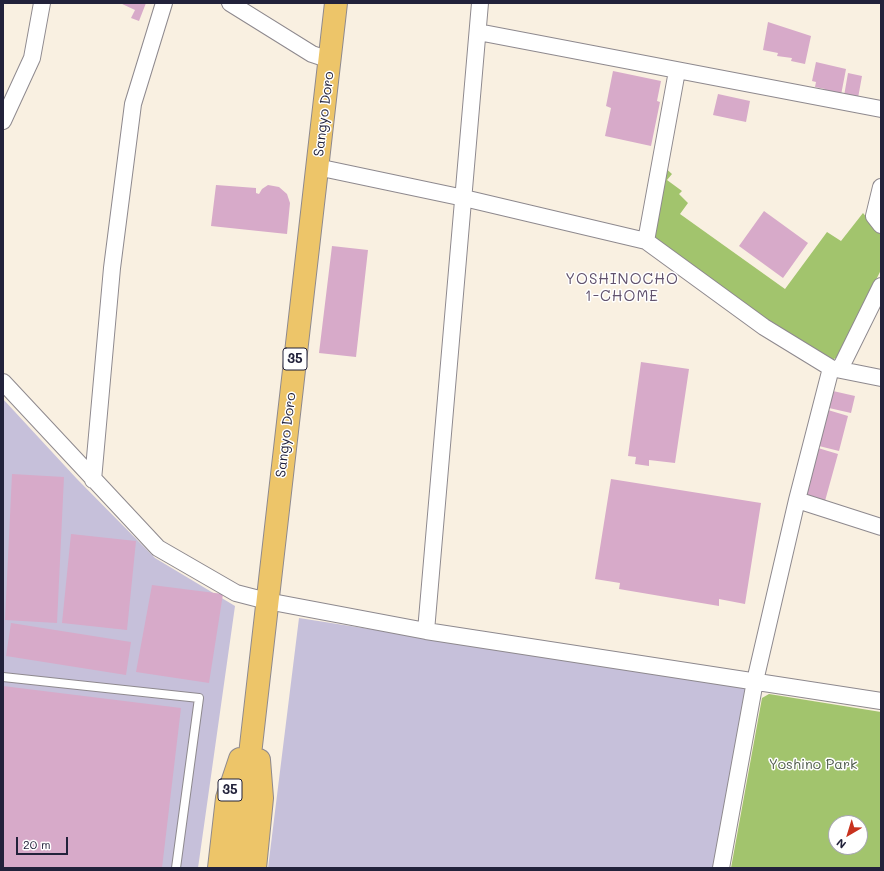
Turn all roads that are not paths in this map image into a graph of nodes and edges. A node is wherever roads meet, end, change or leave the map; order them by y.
1 (42, 3) edge
2 (164, 3) edge
3 (230, 3) edge
4 (336, 3) edge
5 (480, 3) edge
6 (478, 32) junction
7 (330, 60) junction
8 (677, 70) junction
9 (881, 109) edge
10 (3, 121) edge
11 (317, 166) junction
12 (881, 187) edge
13 (464, 198) junction
14 (881, 225) edge
15 (646, 240) junction
16 (881, 286) edge
17 (836, 369) junction
18 (881, 378) edge
19 (3, 382) edge
20 (93, 480) junction
21 (797, 500) junction
22 (881, 528) edge
23 (267, 601) junction
24 (426, 631) junction
25 (3, 677) edge
26 (755, 681) junction
27 (881, 701) edge
28 (254, 714) junction
29 (176, 868) edge
30 (219, 868) edge
31 (237, 868) edge
32 (255, 868) edge
33 (721, 868) edge

1 - 10 street
2 - 20 street
3 - 7 street
4 - 7 main road, Sangyo Doro / 35
5 - 6 street
6 - 8 street
6 - 13 street
7 - 11 main road, Sangyo Doro / 35
8 - 9 street
8 - 15 street
11 - 13 street
11 - 23 main road, Sangyo Doro / 35
12 - 14 street
13 - 15 street
13 - 24 street
15 - 17 street
16 - 17 street
17 - 18 street
17 - 21 street
19 - 20 street
20 - 23 street
21 - 22 street
21 - 26 street
23 - 24 street
23 - 28 main road, Sangyo Doro / 35
24 - 26 street
25 - 29 lane
26 - 27 street
26 - 33 street
28 - 30 main road, 35
28 - 31 main road, Sangyo Doro / 35
28 - 32 main road, 35

